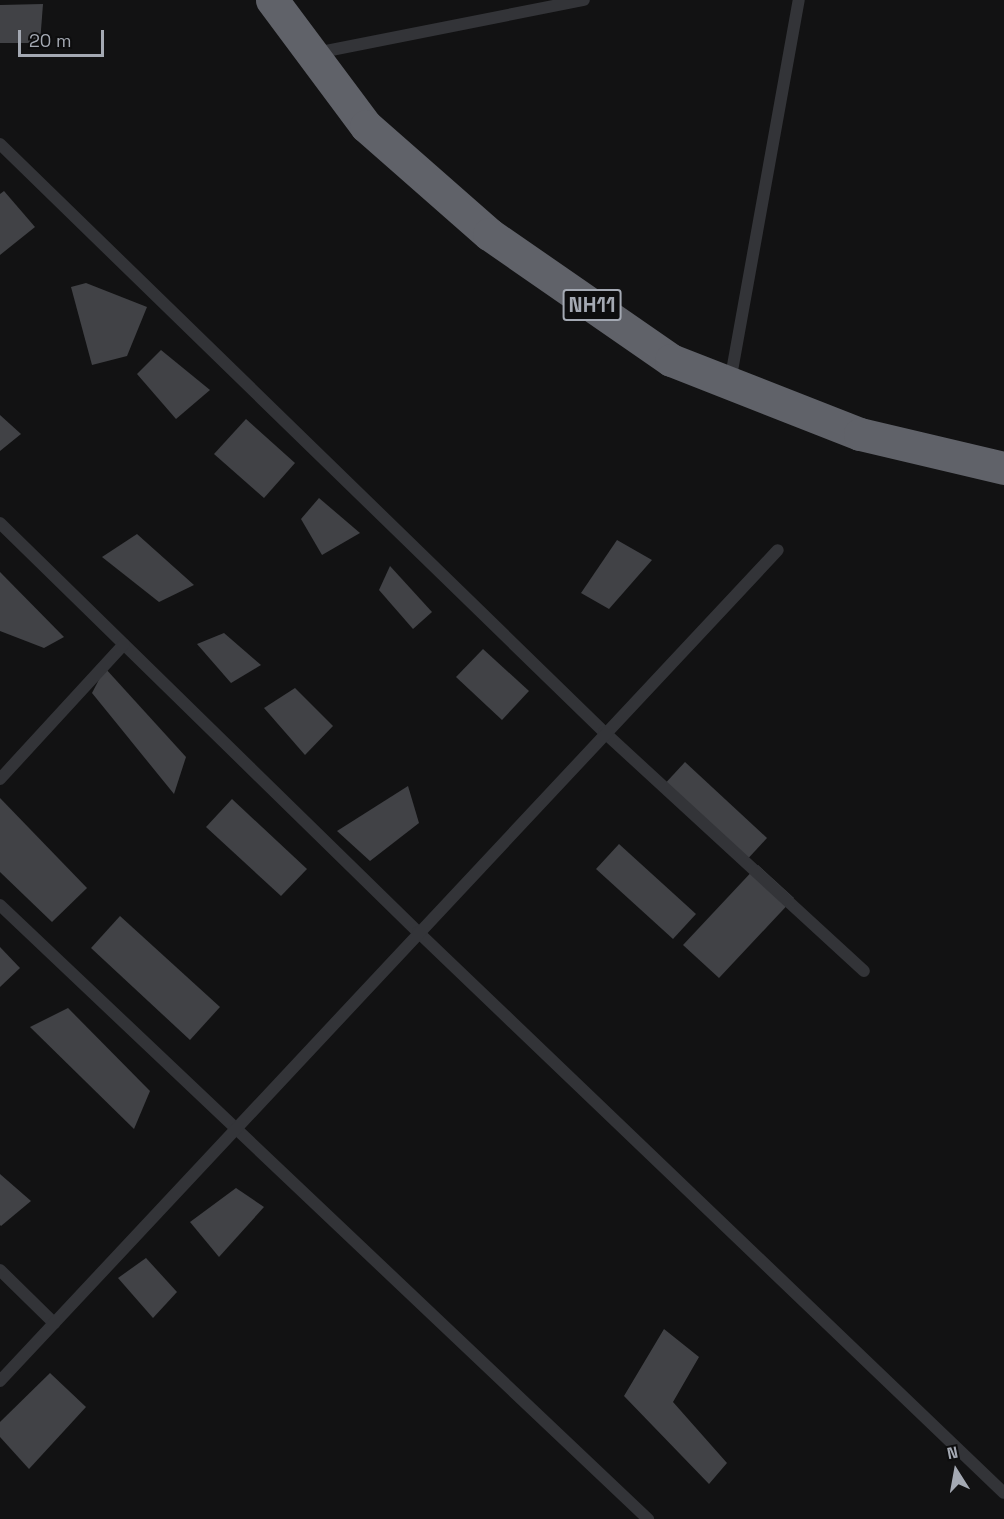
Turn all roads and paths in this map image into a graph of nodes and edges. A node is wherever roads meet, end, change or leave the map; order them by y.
1 (272, 0) edge
2 (584, 0) edge
3 (799, 0) edge
4 (312, 54) junction
5 (0, 144) edge
6 (730, 383) junction
7 (1004, 468) edge
8 (0, 523) edge
9 (778, 550) dead end
10 (124, 644) junction
11 (604, 732) junction
12 (0, 778) edge
13 (0, 905) edge
14 (418, 932) junction
15 (864, 971) dead end
16 (236, 1127) junction
17 (0, 1270) edge
18 (54, 1323) junction
19 (0, 1381) edge
20 (1004, 1493) edge
21 (648, 1519) edge

1 - 4 highway, NH11
2 - 4 lane
3 - 6 lane
4 - 6 highway, NH11
5 - 11 lane
6 - 7 highway, NH11
8 - 10 lane
9 - 11 lane
10 - 12 lane
10 - 14 lane
11 - 14 lane
11 - 15 lane
13 - 16 lane
14 - 16 lane
14 - 20 lane
16 - 18 lane
16 - 21 lane
17 - 18 lane
18 - 19 lane

